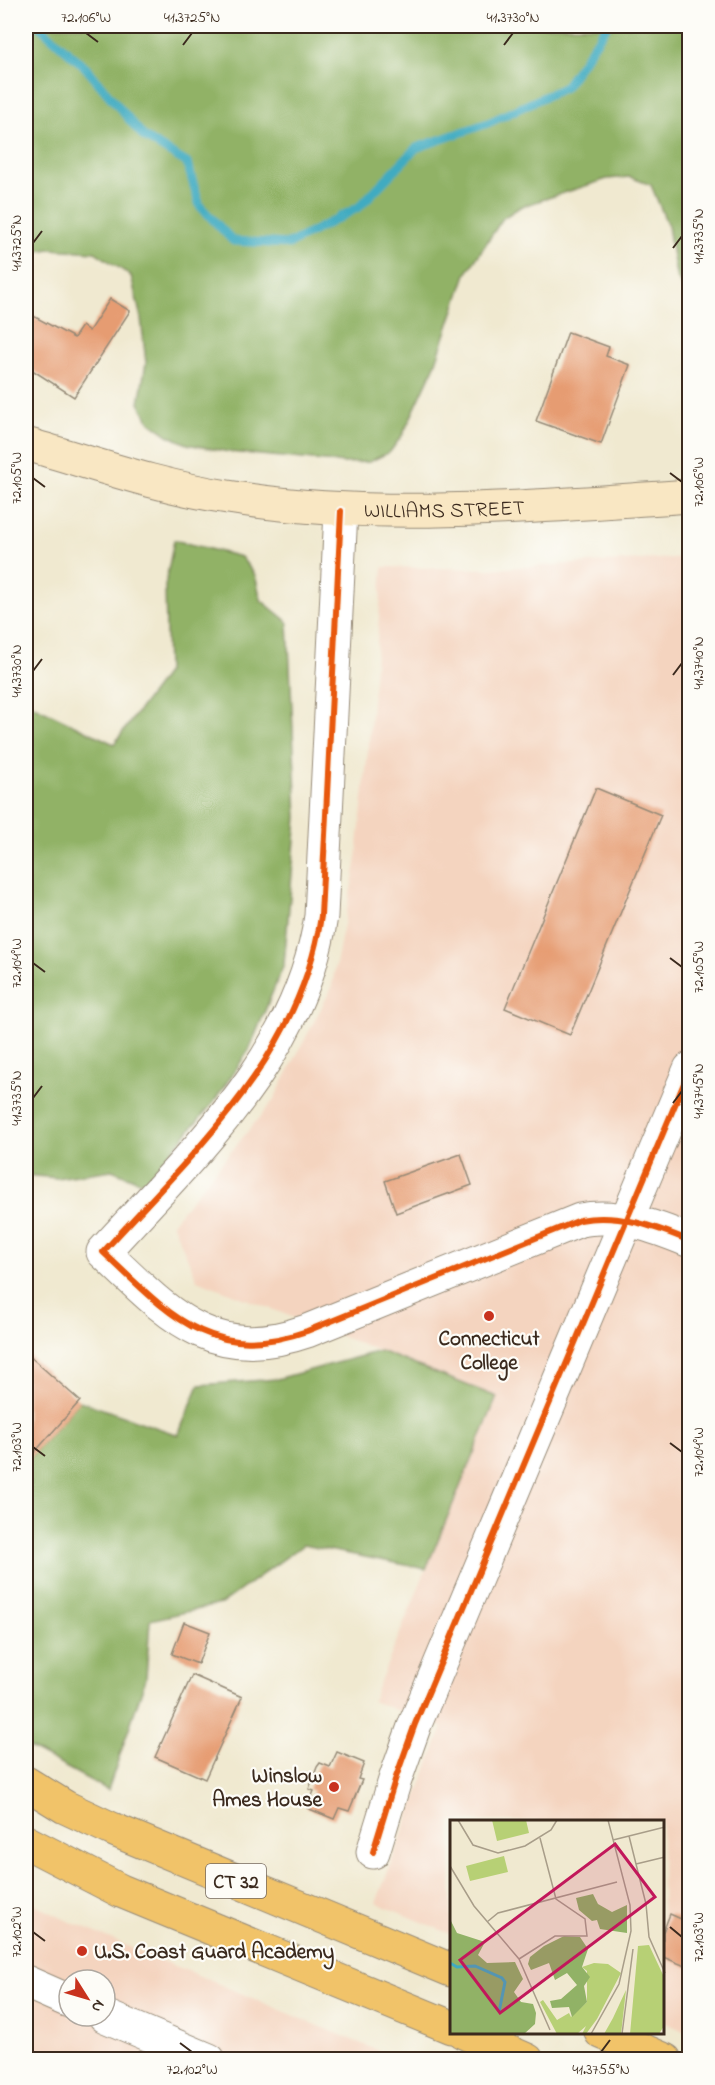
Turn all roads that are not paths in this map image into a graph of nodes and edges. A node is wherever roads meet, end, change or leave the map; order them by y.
1 (26, 444) edge
2 (690, 496) edge
3 (341, 510) junction
4 (690, 1069) edge
5 (626, 1220) junction
6 (690, 1241) edge
7 (26, 1783) edge
8 (26, 1842) edge
9 (374, 1852) dead end
10 (450, 1970) edge
11 (26, 1982) edge
12 (57, 1996) edge
13 (117, 2021) edge
14 (450, 2027) edge
15 (468, 2034) edge
16 (606, 2034) edge
17 (209, 2060) edge
18 (527, 2060) edge
19 (665, 2060) edge

1 - 3 street, WILLIAMS STREET
2 - 3 street, WILLIAMS STREET
3 - 5 street
4 - 5 street
5 - 6 street
5 - 9 street
7 - 10 highway, CT 32
8 - 14 highway, CT 32
11 - 12 street
13 - 17 street
15 - 18 highway
16 - 19 highway

